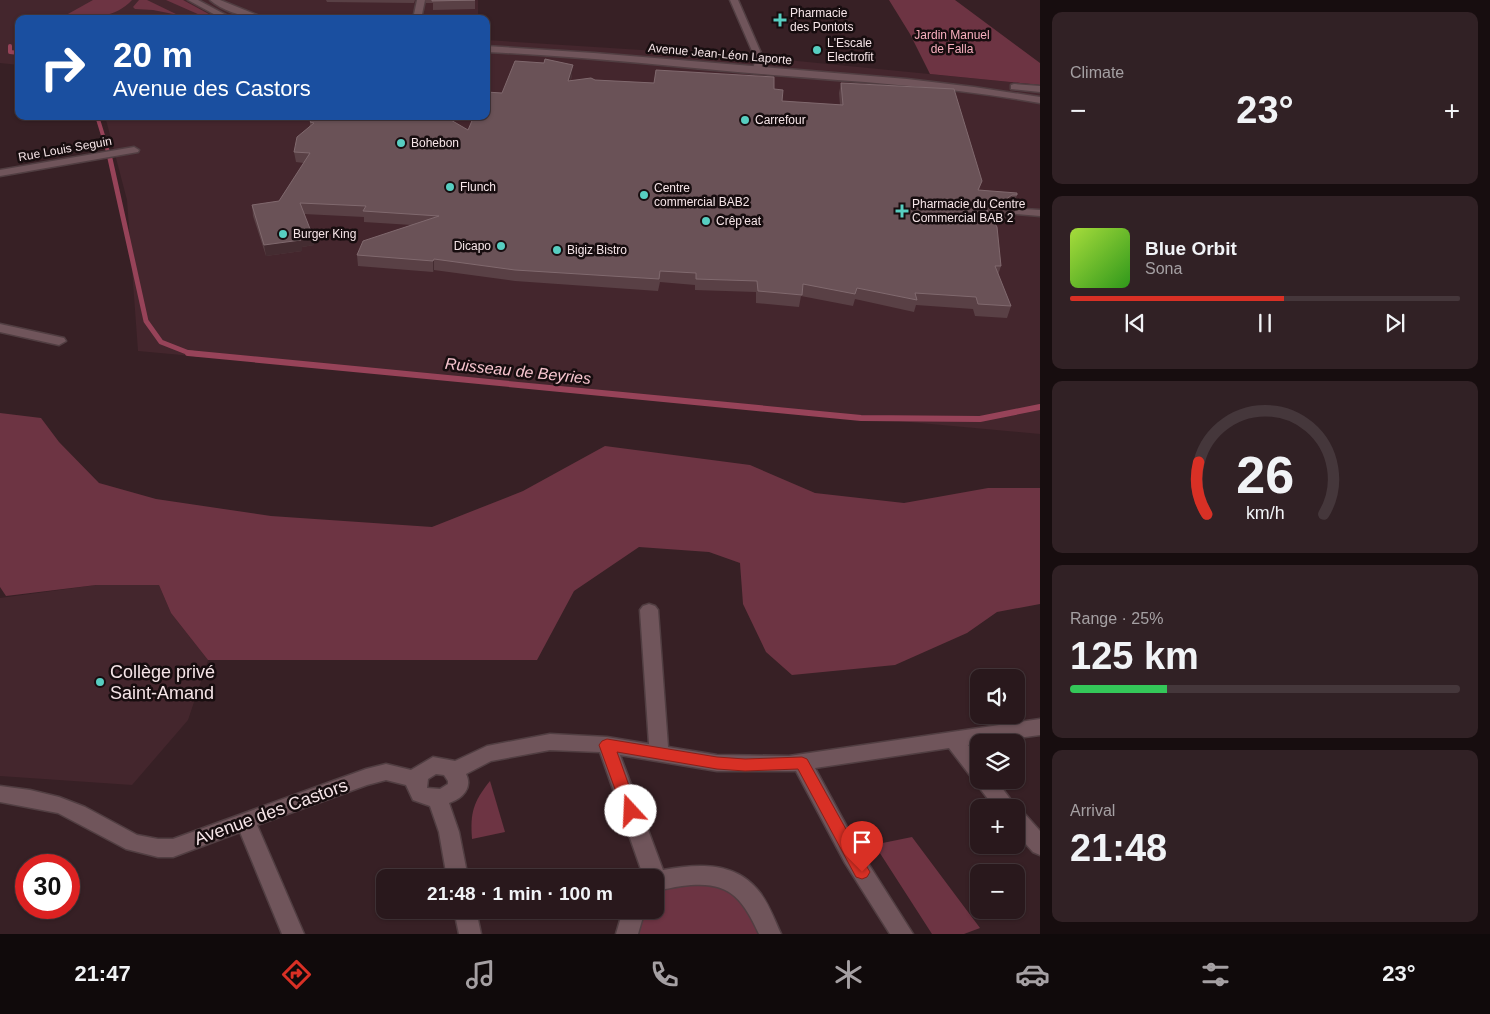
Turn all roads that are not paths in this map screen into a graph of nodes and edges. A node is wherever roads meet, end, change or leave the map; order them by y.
1 (192, 0) edge
2 (214, 0) edge
3 (421, 0) edge
4 (734, 0) edge
5 (223, 15) edge
6 (251, 15) edge
7 (418, 15) edge
8 (490, 42) edge
9 (490, 50) edge
10 (722, 58) dead end
11 (786, 63) dead end
12 (758, 70) junction
13 (1040, 89) edge
14 (1040, 100) edge
15 (134, 150) dead end
16 (0, 173) edge
17 (1010, 211) edge
18 (1040, 213) edge
19 (0, 328) edge
20 (59, 340) dead end
21 (649, 610) dead end
22 (1040, 727) edge
23 (954, 740) junction
24 (607, 745) junction
25 (659, 752) junction
26 (970, 761) edge
27 (802, 763) junction
28 (454, 771) junction
29 (417, 778) junction
30 (992, 789) edge
31 (0, 794) edge
32 (438, 799) junction
33 (1000, 799) edge
34 (244, 820) junction
35 (1025, 828) edge
36 (1038, 842) edge
37 (456, 869) edge
38 (651, 869) edge
39 (664, 879) edge
40 (467, 919) edge
41 (631, 919) edge
42 (292, 934) edge
43 (470, 934) edge
44 (627, 934) edge
45 (770, 934) edge
46 (902, 934) edge

1 - 5 street
2 - 6 street
3 - 7 street
4 - 12 street
8 - 10 street, Avenue Jean-Léon Laporte
9 - 12 street, Avenue Jean-Léon Laporte
11 - 13 street, Avenue Jean-Léon Laporte
12 - 14 street, Avenue Jean-Léon Laporte
15 - 16 street, Rue Louis Seguin
17 - 18 street
19 - 20 street
21 - 25 street
22 - 23 street
23 - 26 street
23 - 27 street
24 - 25 street
24 - 28 street
24 - 38 street
25 - 27 street
27 - 46 street
28 - 29 street
28 - 32 street
29 - 32 street
29 - 34 street, Avenue des Castors
30 - 33 street
31 - 34 street, Avenue des Castors
32 - 37 street
34 - 42 street
35 - 36 street
39 - 45 street
40 - 43 street
41 - 44 street

